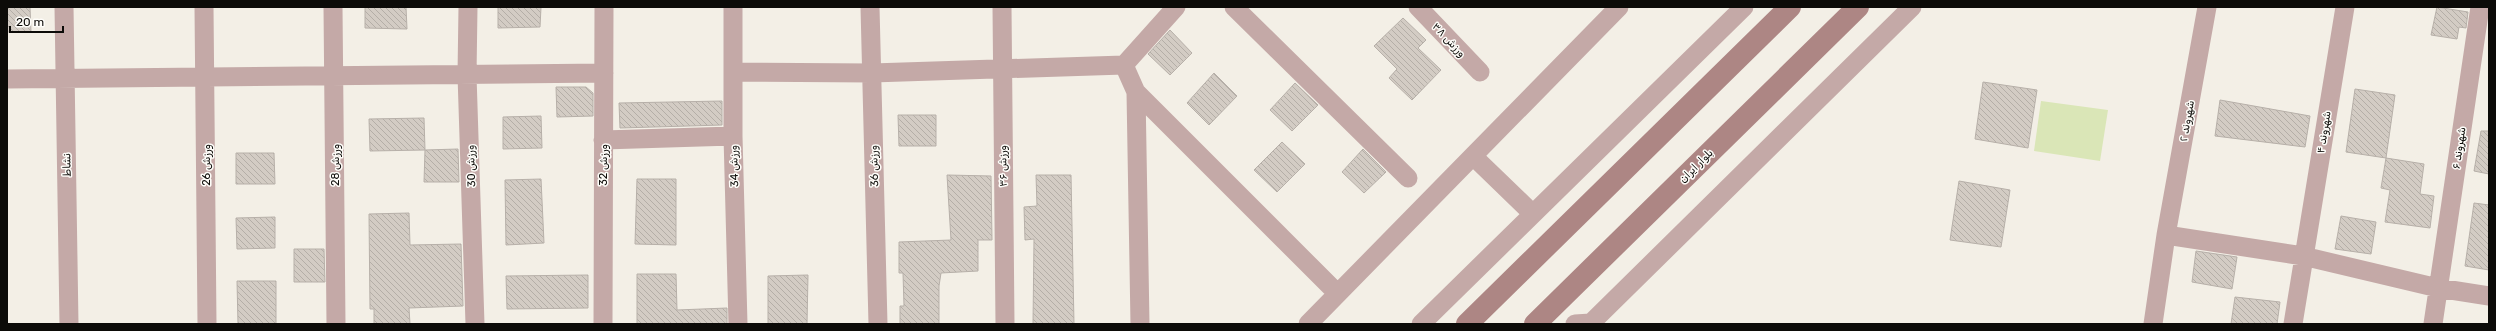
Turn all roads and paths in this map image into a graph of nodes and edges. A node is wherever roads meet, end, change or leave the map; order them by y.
1 (64, 7) edge
2 (204, 7) edge
3 (333, 7) edge
4 (468, 7) edge
5 (604, 7) edge
6 (733, 7) edge
7 (870, 7) edge
8 (1002, 7) edge
9 (1176, 7) edge
10 (1234, 7) edge
11 (1418, 7) edge
12 (1619, 7) edge
13 (1744, 7) edge
14 (1790, 7) edge
15 (1858, 7) edge
16 (1912, 7) edge
17 (2207, 7) edge
18 (2345, 7) edge
19 (2480, 7) edge
20 (1124, 65) junction
21 (1002, 67) junction
22 (733, 72) junction
23 (1480, 72) dead end
24 (604, 73) junction
25 (872, 73) junction
26 (467, 75) junction
27 (334, 76) junction
28 (206, 77) junction
29 (7, 79) edge
30 (66, 79) junction
31 (1136, 92) junction
32 (733, 136) junction
33 (604, 140) junction
34 (1474, 157) junction
35 (1408, 178) dead end
36 (1533, 214) junction
37 (2166, 235) junction
38 (2303, 256) junction
39 (2438, 288) junction
40 (1337, 293) junction
41 (2489, 296) edge
42 (69, 324) edge
43 (207, 324) edge
44 (336, 324) edge
45 (475, 324) edge
46 (603, 324) edge
47 (738, 324) edge
48 (878, 324) edge
49 (1005, 324) edge
50 (1140, 324) edge
51 (1308, 324) edge
52 (1421, 324) edge
53 (1467, 324) edge
54 (1535, 324) edge
55 (1575, 324) edge
56 (2153, 324) edge
57 (2293, 324) edge
58 (2433, 324) edge

1 - 30 street, نشاط
2 - 28 street, ورزش 26
3 - 27 street, ورزش 28
4 - 26 street, ورزش 30
5 - 24 street, ورزش 32
6 - 22 street, ورزش 34
7 - 25 street, ورزش 36
8 - 21 street, ورزش ۳۶
9 - 20 street
10 - 35 street
11 - 23 street, ورزش ۳۸
12 - 34 street
13 - 36 street
14 - 53 street
15 - 54 street, بلوار ایران
16 - 55 street
17 - 37 street, شهروند ۲
18 - 38 street, شهروند ۴
19 - 39 street, شهروند ۶
20 - 21 street
20 - 31 street
21 - 25 street
21 - 49 street, ورزش ۳۶
22 - 25 street
22 - 32 street, ورزش 34
24 - 26 street
24 - 33 street, ورزش 32
25 - 48 street, ورزش 36
26 - 27 street
26 - 45 street, ورزش 30
27 - 28 street
27 - 44 street, ورزش 28
28 - 30 street
28 - 43 street, ورزش 26
29 - 30 street
30 - 42 street, نشاط
31 - 40 street
31 - 50 street
32 - 33 street
32 - 47 street, ورزش 34
33 - 46 street, ورزش 32
34 - 36 street
34 - 40 street
36 - 52 street
37 - 38 street
37 - 56 street, شهروند ۲
38 - 39 street
38 - 57 street, شهروند ۴
39 - 41 street
39 - 58 street, شهروند ۶
40 - 51 street

